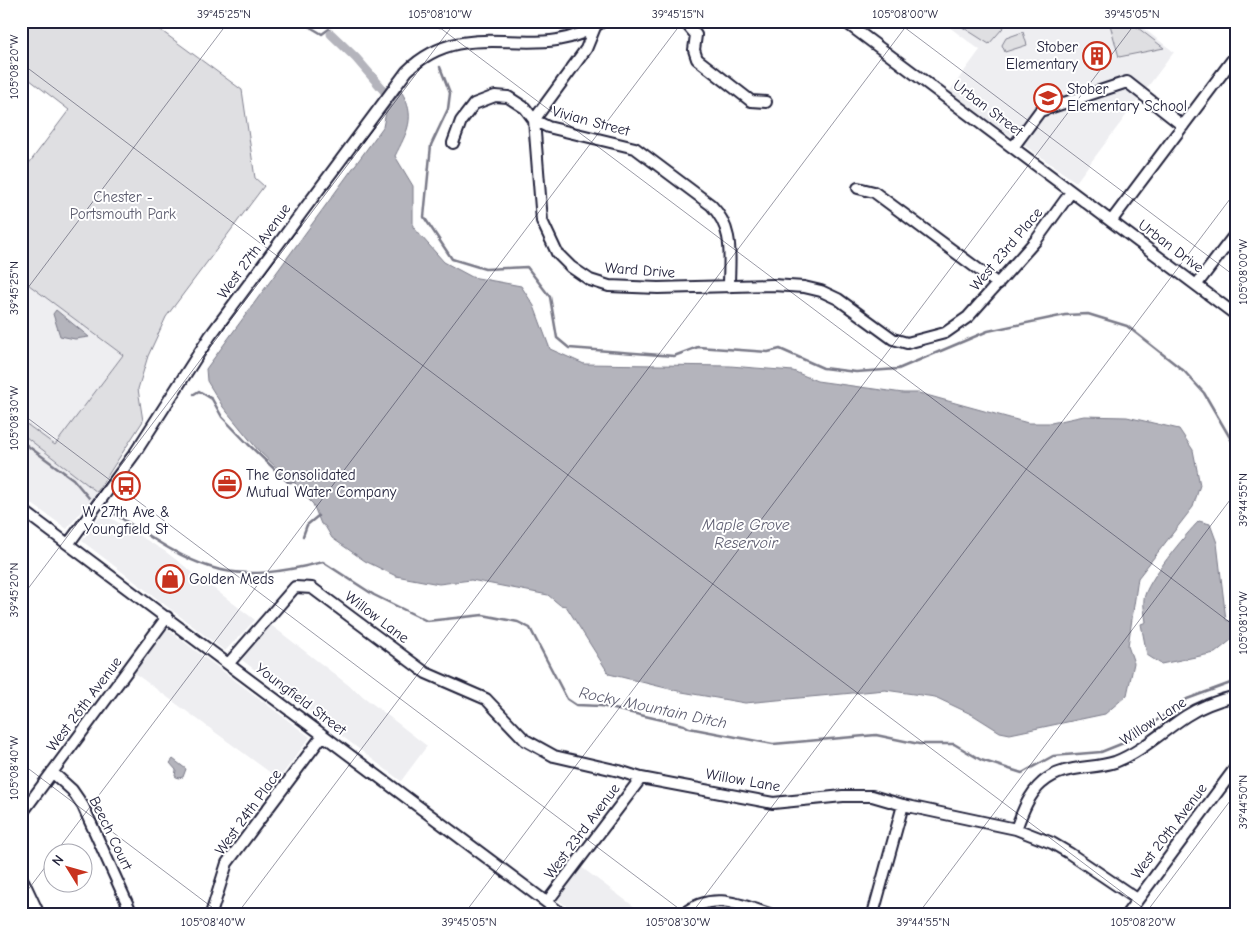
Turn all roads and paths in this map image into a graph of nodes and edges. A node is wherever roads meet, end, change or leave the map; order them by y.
1 (684, 21) edge
2 (844, 21) edge
3 (599, 24) edge
4 (1236, 56) edge
5 (766, 102) dead end
6 (534, 120) junction
7 (1183, 126) junction
8 (453, 143) dead end
9 (1014, 146) junction
10 (858, 188) dead end
11 (1071, 192) junction
12 (1112, 220) junction
13 (1236, 232) edge
14 (998, 284) junction
15 (1197, 284) junction
16 (729, 287) junction
17 (1236, 315) edge
18 (961, 323) joint
19 (21, 509) edge
20 (69, 543) junction
21 (168, 617) junction
22 (228, 663) junction
23 (1236, 696) edge
24 (323, 735) junction
25 (1236, 767) edge
26 (52, 772) junction
27 (642, 778) junction
28 (903, 805) junction
29 (26, 809) dead end
30 (1016, 829) junction
31 (21, 882) edge
32 (1138, 899) junction
33 (547, 902) junction
34 (36, 914) edge
35 (132, 914) edge
36 (211, 914) edge
37 (562, 914) edge
38 (683, 914) edge
39 (769, 914) edge
40 (873, 914) edge
41 (1127, 914) edge

1 - 5 street
2 - 9 street, Urban Street
3 - 6 street
3 - 20 street, West 27th Avenue
4 - 7 street
6 - 8 street, Vivian Street
6 - 16 street, Vivian Street
6 - 16 street, Ward Drive
7 - 9 street
7 - 12 street
9 - 11 street, Urban Street
10 - 14 street
11 - 12 street, Urban Street
11 - 14 street, West 23rd Place
12 - 15 street, Urban Drive
13 - 15 street
14 - 18 street, West 23rd Place
15 - 17 street, Urban Drive
16 - 18 street, Ward Drive
19 - 20 street, Youngfield Street
20 - 21 street, Youngfield Street
21 - 22 street, Youngfield Street
21 - 26 street, West 26th Avenue
22 - 24 street, Youngfield Street
22 - 27 street, Willow Lane
23 - 30 street, Willow Lane
24 - 33 street, Youngfield Street
24 - 36 street, West 24th Place
25 - 32 street, West 20th Avenue
26 - 29 street, West 26th Avenue
26 - 35 street, Beech Court
27 - 28 street, Willow Lane
27 - 33 street, West 23rd Avenue
28 - 30 street, Willow Lane
28 - 40 street
30 - 32 street
31 - 34 highway
32 - 41 street, West 20th Avenue
33 - 37 street, Youngfield Street
38 - 39 street

